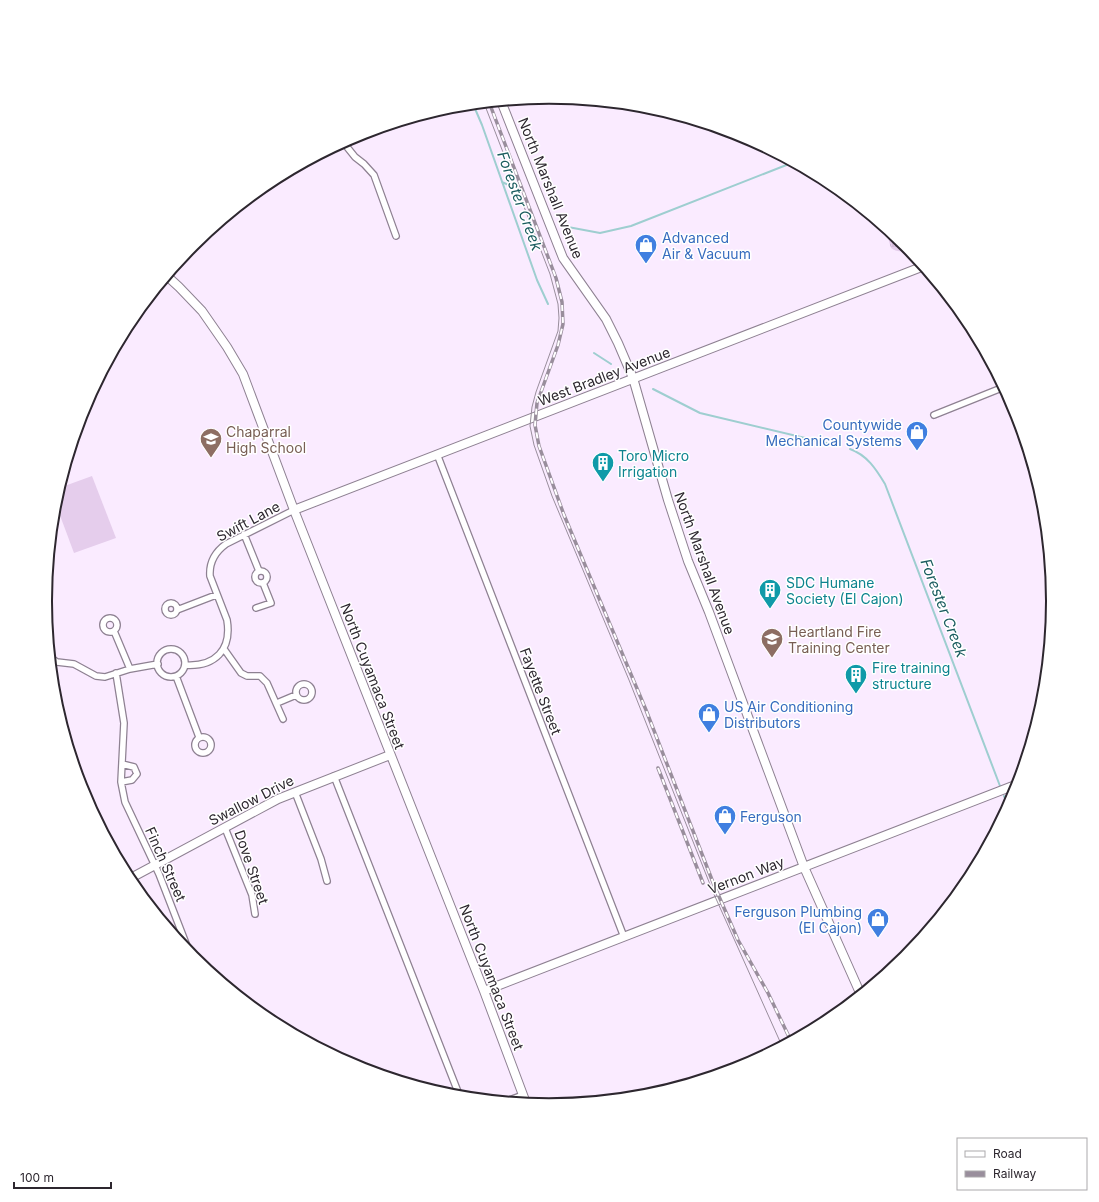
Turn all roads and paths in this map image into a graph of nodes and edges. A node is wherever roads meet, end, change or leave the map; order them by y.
1 (503, 106) edge
2 (347, 147) edge
3 (396, 236) dead end
4 (919, 268) edge
5 (170, 279) edge
6 (633, 378) junction
7 (999, 389) edge
8 (934, 415) dead end
9 (437, 454) junction
10 (294, 510) junction
11 (244, 534) junction
12 (258, 571) junction
13 (263, 583) junction
14 (216, 595) junction
15 (256, 608) dead end
16 (176, 610) dead end
17 (114, 631) dead end
18 (224, 649) junction
19 (56, 661) edge
20 (158, 664) junction
21 (185, 665) junction
22 (130, 669) junction
23 (116, 673) junction
24 (176, 676) junction
25 (296, 696) dead end
26 (277, 703) junction
27 (283, 719) dead end
28 (199, 737) dead end
29 (390, 755) junction
30 (122, 764) junction
31 (334, 776) junction
32 (121, 782) junction
33 (1011, 787) edge
34 (295, 792) junction
35 (225, 828) junction
36 (155, 865) junction
37 (804, 867) junction
38 (135, 876) edge
39 (327, 881) dead end
40 (255, 914) dead end
41 (624, 937) junction
42 (184, 938) edge
43 (859, 990) edge
44 (484, 991) junction
45 (457, 1090) edge
46 (523, 1095) joint
47 (518, 1097) edge

1 - 6 main road, North Marshall Avenue
2 - 3 street
4 - 6 main road, West Bradley Avenue
5 - 10 main road, North Cuyamaca Street
6 - 9 main road, West Bradley Avenue
6 - 37 main road, North Marshall Avenue
7 - 8 street
9 - 10 main road, West Bradley Avenue
9 - 41 street, Fayette Street
10 - 11 street, Swift Lane
10 - 29 main road, North Cuyamaca Street
11 - 12 street
11 - 14 street, Swift Lane
12 - 13 street
12 - 13 street
13 - 15 street
14 - 16 street
14 - 18 street, Swift Lane
17 - 22 street
18 - 21 street
18 - 26 street
19 - 23 street
20 - 21 street
20 - 22 street
20 - 24 street
21 - 24 street
22 - 23 street
23 - 30 street, Finch Street
24 - 28 street
25 - 26 street
26 - 27 street
29 - 31 main road, Swallow Drive
29 - 44 main road, North Cuyamaca Street
30 - 32 street, Finch Street
30 - 32 street
31 - 34 main road, Swallow Drive
31 - 45 street
32 - 36 street, Finch Street
33 - 37 main road, Vernon Way
34 - 35 main road, Swallow Drive
34 - 39 street
35 - 36 main road, Swallow Drive
35 - 40 street, Dove Street
36 - 38 main road, Swallow Drive
36 - 42 street, Finch Street
37 - 41 main road, Vernon Way
37 - 43 main road, North Marshall Avenue
41 - 44 main road, Vernon Way
44 - 46 main road, North Cuyamaca Street
46 - 47 street

